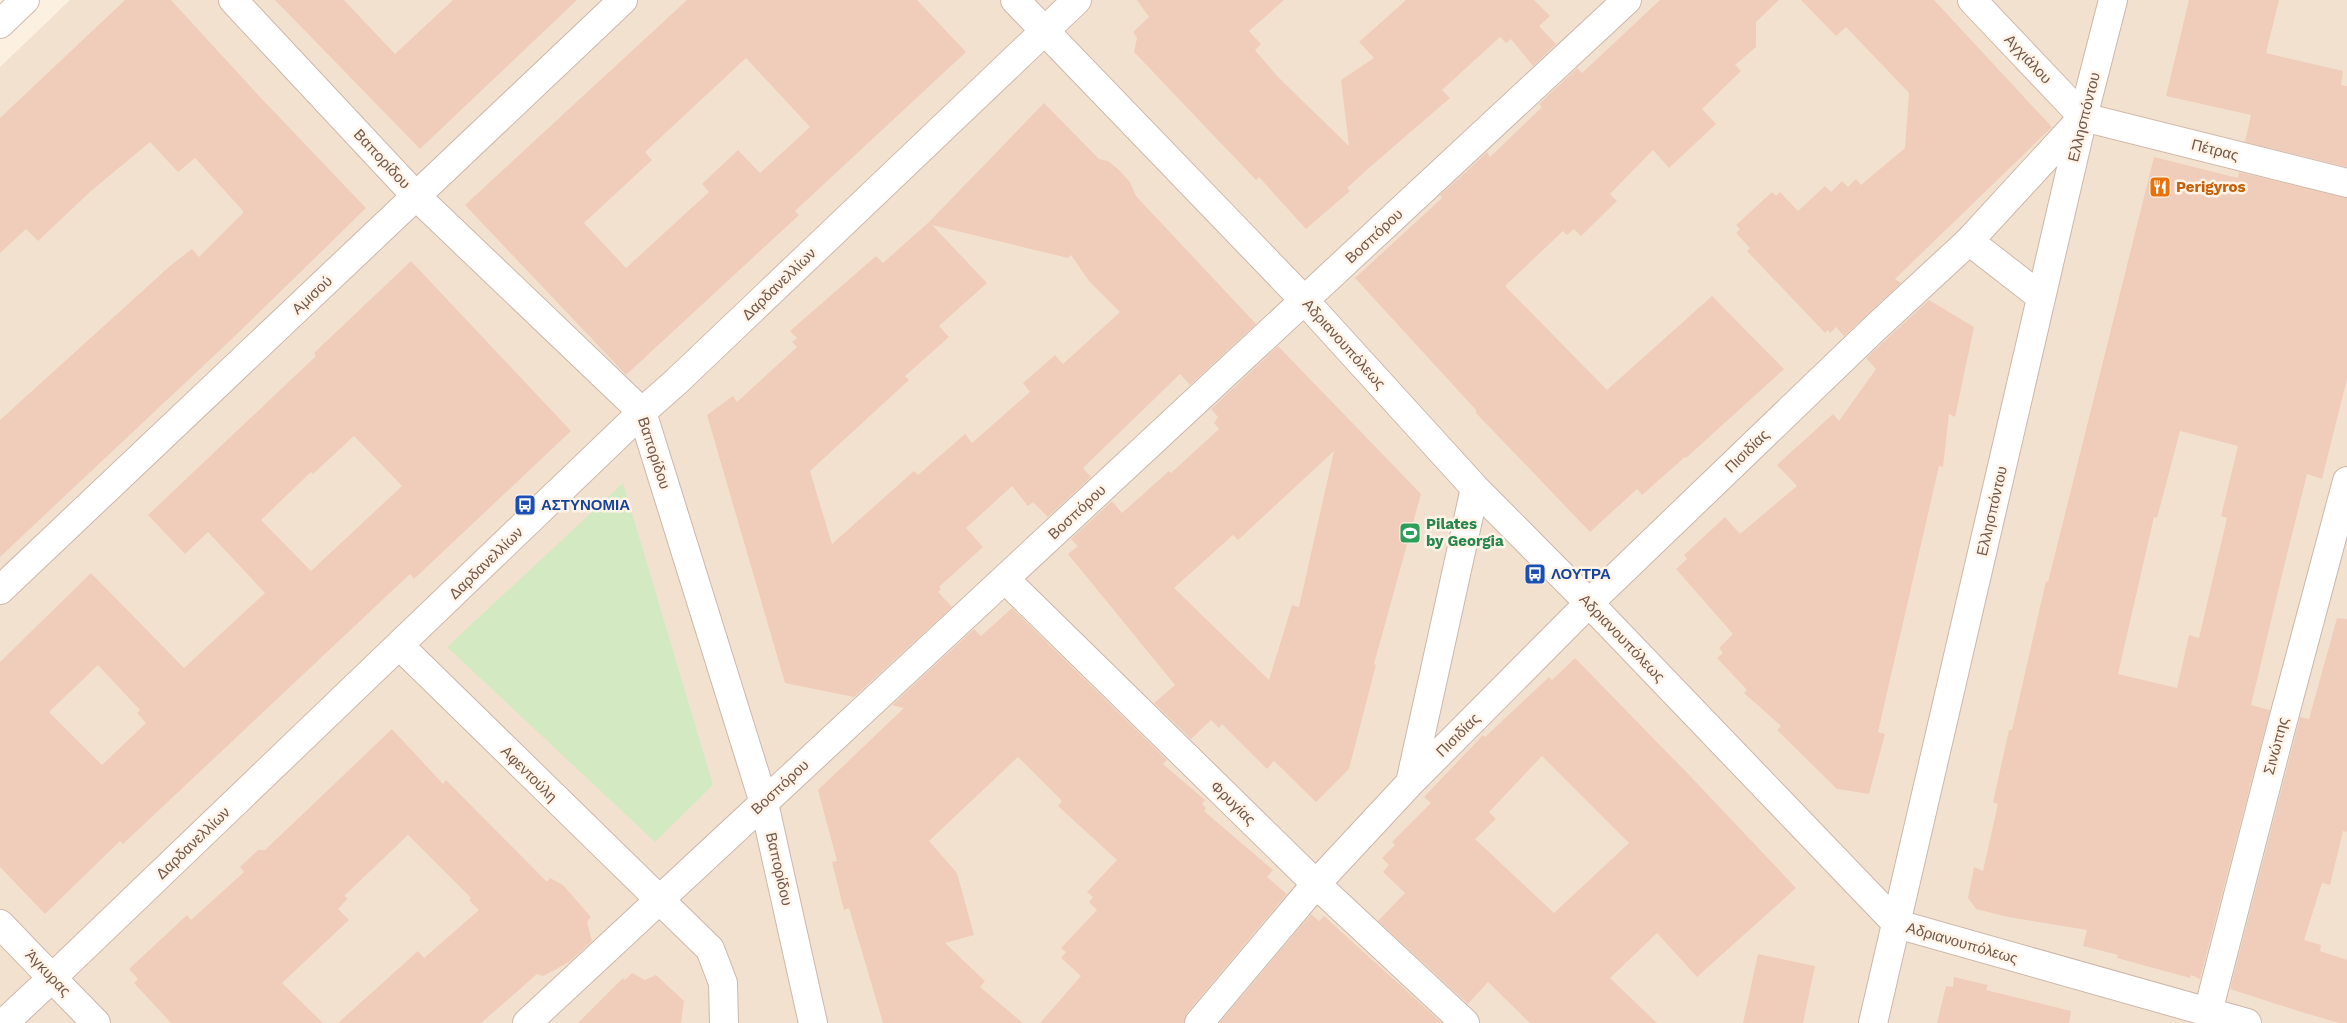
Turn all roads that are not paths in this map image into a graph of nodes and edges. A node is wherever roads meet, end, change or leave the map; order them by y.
1 (25, 0) edge
2 (233, 0) edge
3 (623, 0) edge
4 (1015, 0) edge
5 (1077, 0) edge
6 (1627, 0) edge
7 (1972, 0) edge
8 (2112, 0) edge
9 (0, 24) edge
10 (1045, 31) junction
11 (2083, 118) junction
12 (2347, 184) edge
13 (416, 196) junction
14 (1969, 241) junction
15 (2041, 297) junction
16 (1304, 300) junction
17 (642, 412) junction
18 (2347, 481) edge
19 (1475, 488) junction
20 (1005, 579) junction
21 (0, 590) edge
22 (1589, 603) junction
23 (400, 646) junction
24 (1410, 783) junction
25 (764, 803) junction
26 (1316, 884) junction
27 (658, 901) junction
28 (0, 924) edge
29 (1897, 924) junction
30 (52, 978) junction
31 (2208, 1012) junction
32 (4, 1023) edge
33 (96, 1023) edge
34 (527, 1023) edge
35 (724, 1023) edge
36 (813, 1023) edge
37 (1199, 1023) edge
38 (1464, 1023) edge
39 (1873, 1023) edge
40 (2247, 1023) edge

1 - 9 street
2 - 13 street, Βαπορίδου
3 - 13 street, Αμισού
4 - 10 street, Αδριανουπόλεως
5 - 10 street, Δαρδανελλίων
6 - 16 street, Βοσπόρου
7 - 11 street, Αγχιάλου
8 - 11 street, Ελλησπόντου
10 - 16 street, Αδριανουπόλεως
10 - 17 street, Δαρδανελλίων
11 - 12 street, Πέτρας
11 - 14 street, Πισιδίας
11 - 15 street, Ελλησπόντου
13 - 17 street, Βαπορίδου
13 - 21 street, Αμισού
14 - 15 street
14 - 22 street, Πισιδίας
15 - 29 street, Ελλησπόντου
16 - 19 street, Αδριανουπόλεως
16 - 20 street, Βοσπόρου
17 - 23 street, Δαρδανελλίων
17 - 25 street, Βαπορίδου
18 - 31 street, Σινώπης
19 - 22 street, Αδριανουπόλεως
19 - 24 street, Πισιδίας
20 - 25 street, Βοσπόρου
20 - 26 street, Φρυγίας
22 - 24 street, Πισιδίας
22 - 29 street, Αδριανουπόλεως
23 - 27 street, Αφεντούλη
23 - 30 street, Δαρδανελλίων
24 - 26 street, Πισιδίας
25 - 27 street, Βοσπόρου
25 - 36 street, Βαπορίδου
26 - 37 street, Πισιδίας
26 - 38 street, Φρυγίας
27 - 34 street, Βοσπόρου
27 - 35 street, Αφεντούλη
28 - 30 street, Άγκυρας
29 - 31 street, Αδριανουπόλεως
29 - 39 street, Ελλησπόντου
30 - 32 street, Δαρδανελλίων
30 - 33 street, Άγκυρας
31 - 40 street, Αδριανουπόλεως

